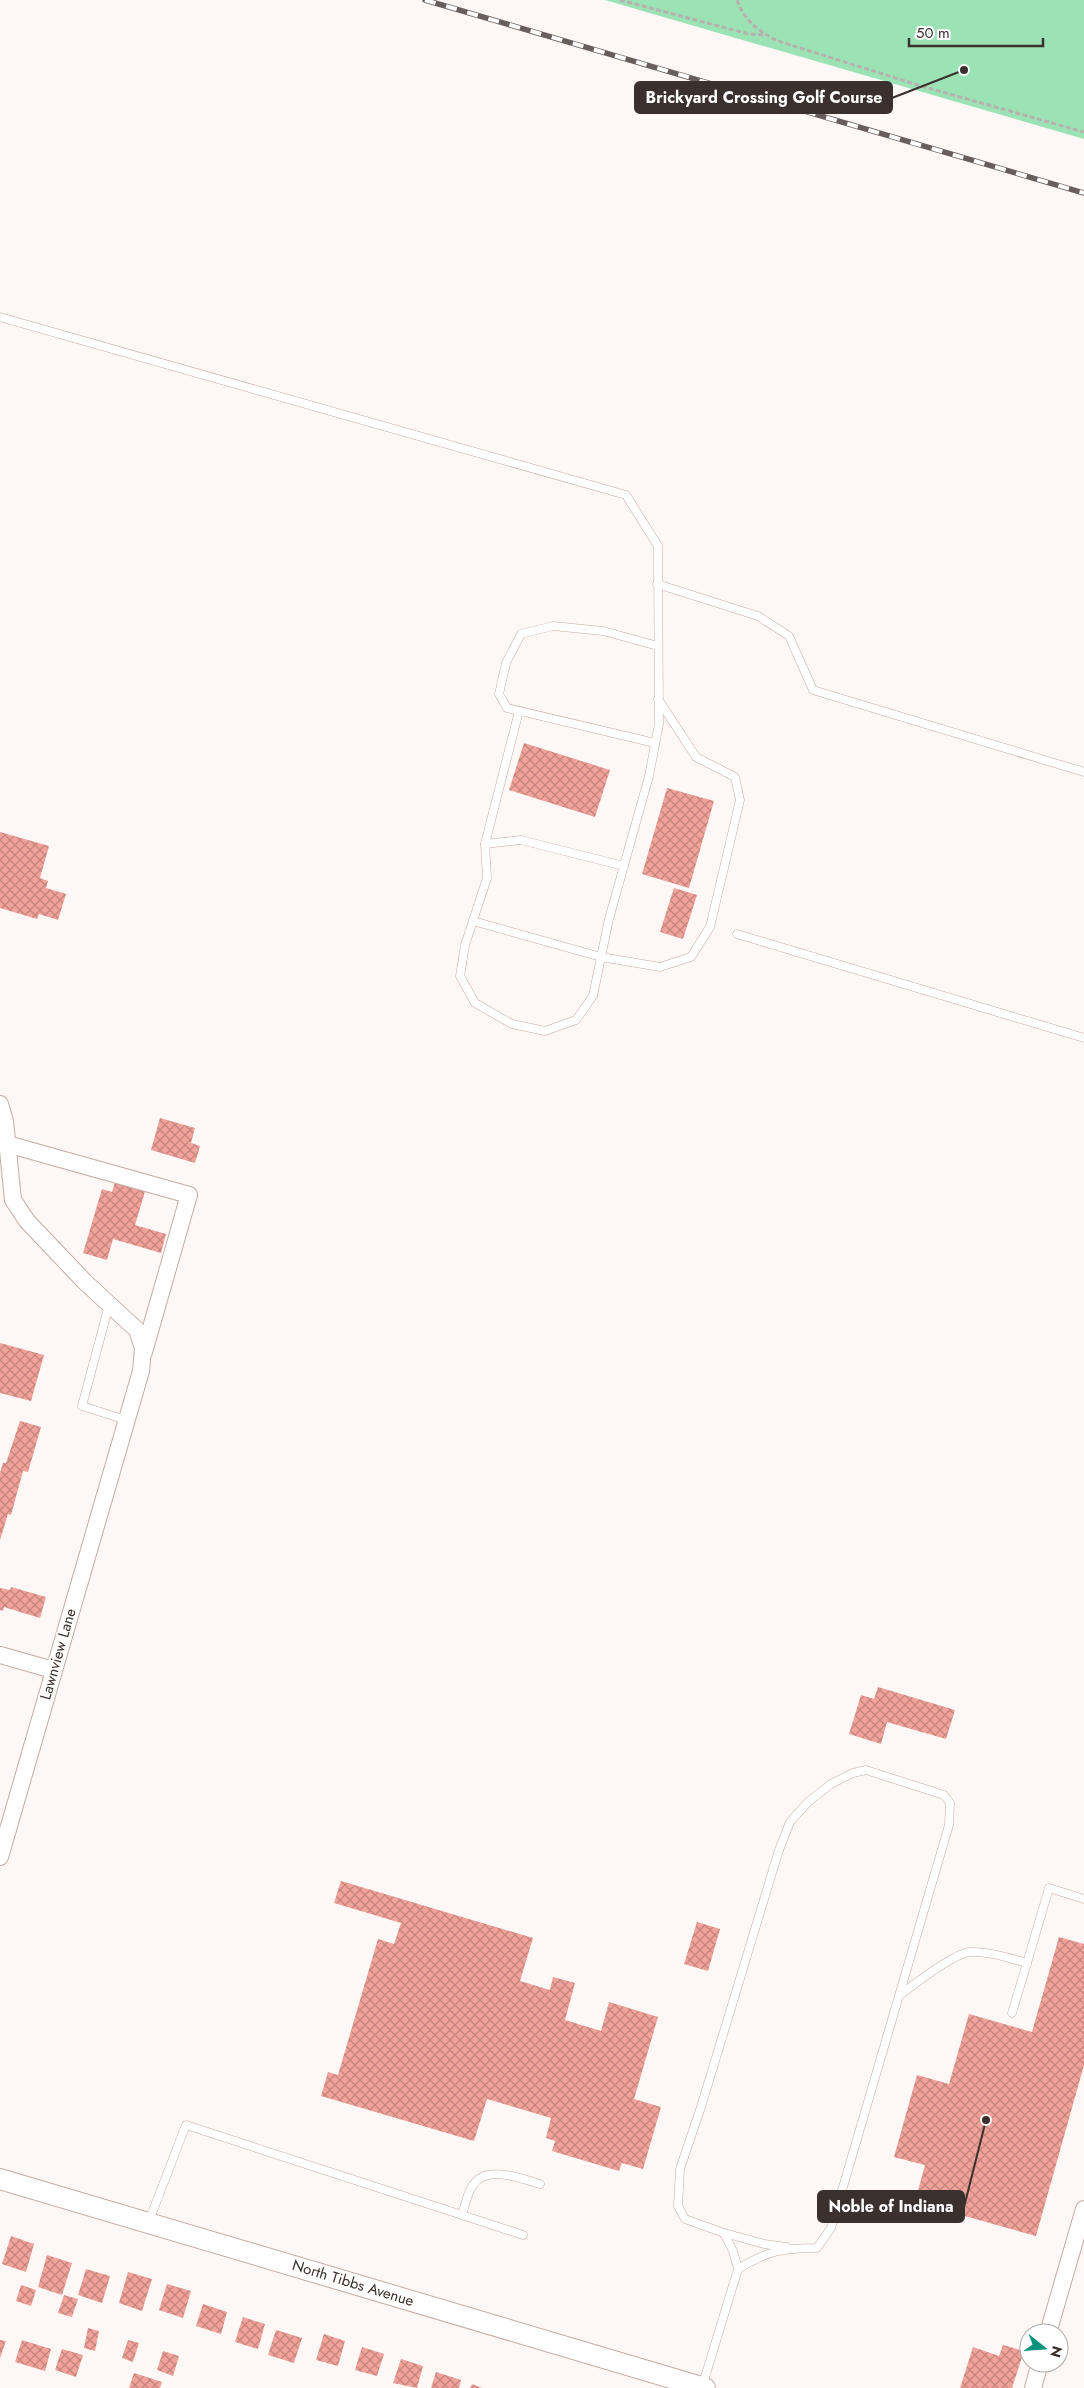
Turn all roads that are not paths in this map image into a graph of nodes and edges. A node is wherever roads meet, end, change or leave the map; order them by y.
1 (0, 316) edge
2 (657, 584) junction
3 (658, 646) junction
4 (658, 698) junction
5 (519, 711) junction
6 (655, 743) junction
7 (1084, 772) edge
8 (485, 844) junction
9 (624, 866) junction
10 (473, 921) junction
11 (738, 934) dead end
12 (601, 957) junction
13 (1084, 1038) edge
14 (0, 1104) edge
15 (7, 1144) junction
16 (109, 1306) junction
17 (142, 1359) junction
18 (126, 1420) junction
19 (0, 1655) edge
20 (53, 1670) junction
21 (0, 1857) edge
22 (1084, 1900) edge
23 (1027, 1963) junction
24 (900, 1994) junction
25 (1012, 2013) dead end
26 (0, 2179) edge
27 (540, 2184) dead end
28 (1084, 2209) edge
29 (462, 2215) junction
30 (148, 2222) junction
31 (724, 2233) junction
32 (523, 2235) dead end
33 (792, 2248) junction
34 (738, 2269) junction
35 (1051, 2323) edge
36 (1037, 2373) edge
37 (704, 2388) edge
38 (1033, 2388) edge

1 - 2 lane
2 - 3 lane
2 - 7 lane
3 - 4 lane
3 - 5 lane
4 - 6 lane
4 - 12 lane
5 - 6 lane
5 - 8 lane
6 - 9 lane
8 - 9 lane
8 - 10 lane
9 - 12 lane
10 - 12 lane
10 - 12 lane
11 - 13 lane
14 - 15 street
15 - 16 street
15 - 17 street
16 - 17 street
16 - 18 lane
17 - 18 street, Lawnview Lane
18 - 20 street, Lawnview Lane
19 - 20 street
20 - 21 street, Lawnview Lane
22 - 23 lane
23 - 24 lane
23 - 25 lane
24 - 31 lane
24 - 33 lane
26 - 30 street, North Tibbs Avenue
27 - 29 lane
28 - 35 street
29 - 30 lane
29 - 32 lane
30 - 37 street, North Tibbs Avenue
31 - 33 lane
31 - 34 lane
33 - 34 lane
34 - 37 lane
36 - 38 street

